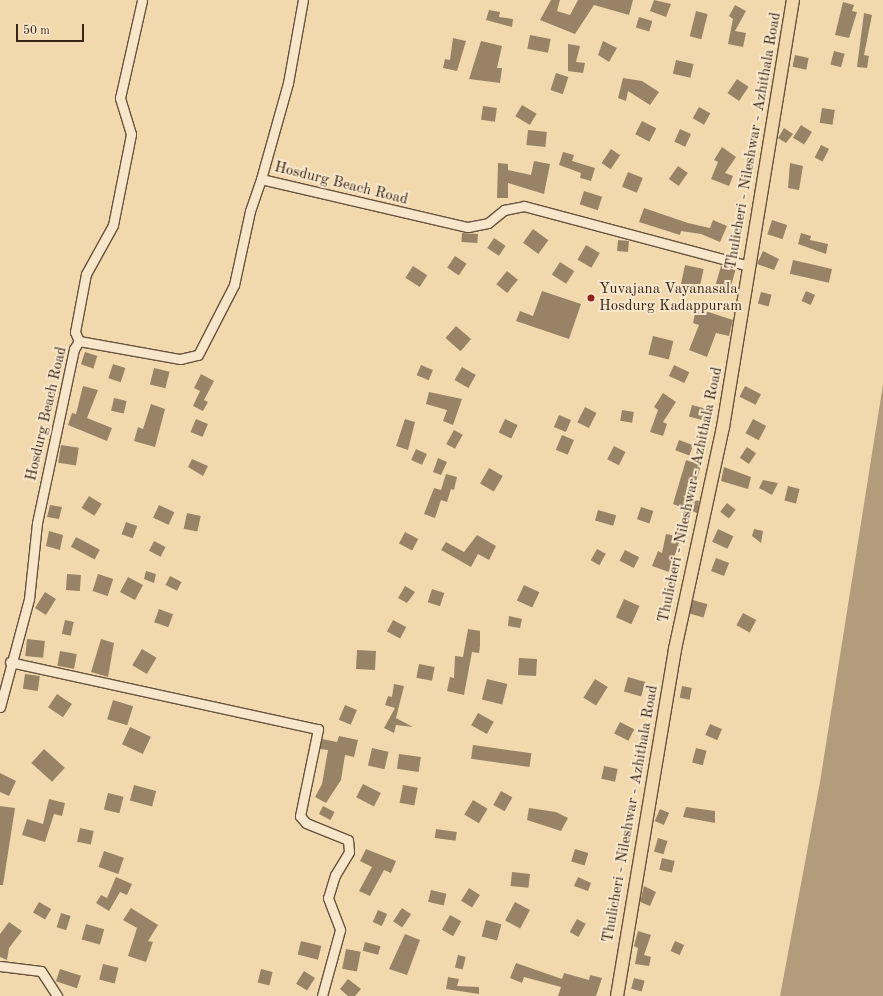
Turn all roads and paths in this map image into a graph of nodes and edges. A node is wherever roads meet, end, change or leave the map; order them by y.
1 (142, 0) edge
2 (303, 0) edge
3 (793, 0) edge
4 (261, 179) junction
5 (749, 266) junction
6 (80, 341) junction
7 (10, 662) junction
8 (0, 707) edge
9 (0, 966) edge
10 (57, 996) edge
11 (322, 996) edge
12 (616, 996) edge

1 - 6 street
2 - 4 street
3 - 5 main road, Thulicheri - Nileshwar - Azhithala Road
4 - 5 street, Hosdurg Beach Road
4 - 6 street, Hosdurg Beach Road
5 - 12 main road, Thulicheri - Nileshwar - Azhithala Road
6 - 7 street, Hosdurg Beach Road
7 - 8 street, Hosdurg Beach Road
7 - 11 street
9 - 10 street

